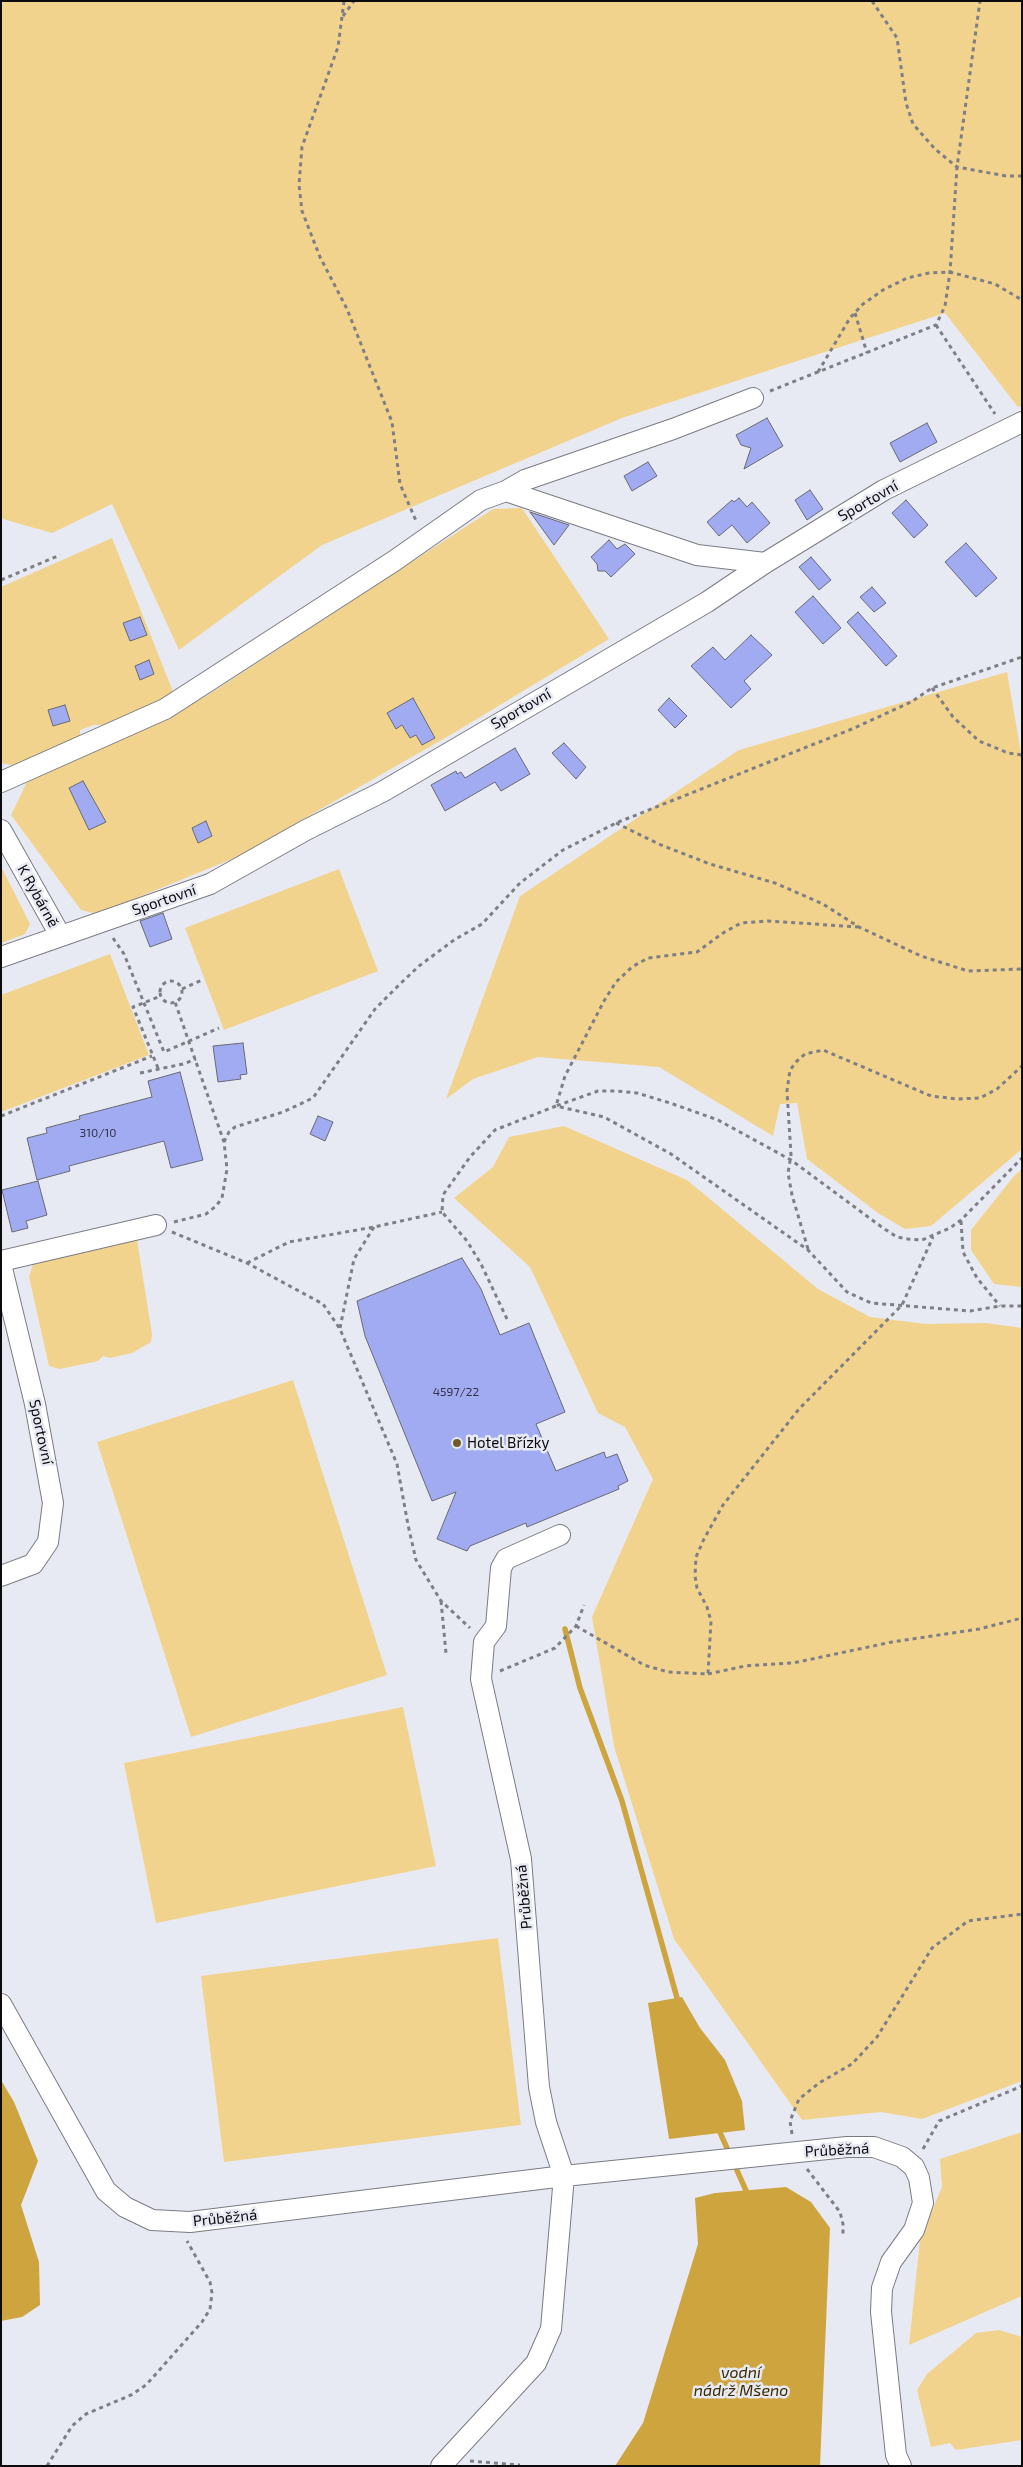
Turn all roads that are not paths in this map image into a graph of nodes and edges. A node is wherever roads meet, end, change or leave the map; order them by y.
1 (753, 398) road end
2 (1014, 426) edge
3 (506, 491) junction
4 (765, 563) junction
5 (1, 782) edge
6 (1, 830) edge
7 (60, 935) junction
8 (1, 957) edge
9 (156, 1225) road end
10 (1, 1263) edge
11 (560, 1535) dead end
12 (1, 1576) edge
13 (1, 2004) edge
14 (564, 2176) junction
15 (446, 2462) edge
16 (901, 2466) edge

1 - 3 street
2 - 4 street, Sportovní
3 - 4 street
3 - 5 street
4 - 7 street, Sportovní
6 - 7 street, K Rybárně
7 - 8 street, Sportovní
9 - 10 street
10 - 12 street, Sportovní
11 - 14 street, Průběžná
13 - 14 street, Průběžná
14 - 15 street
14 - 16 street, Průběžná

